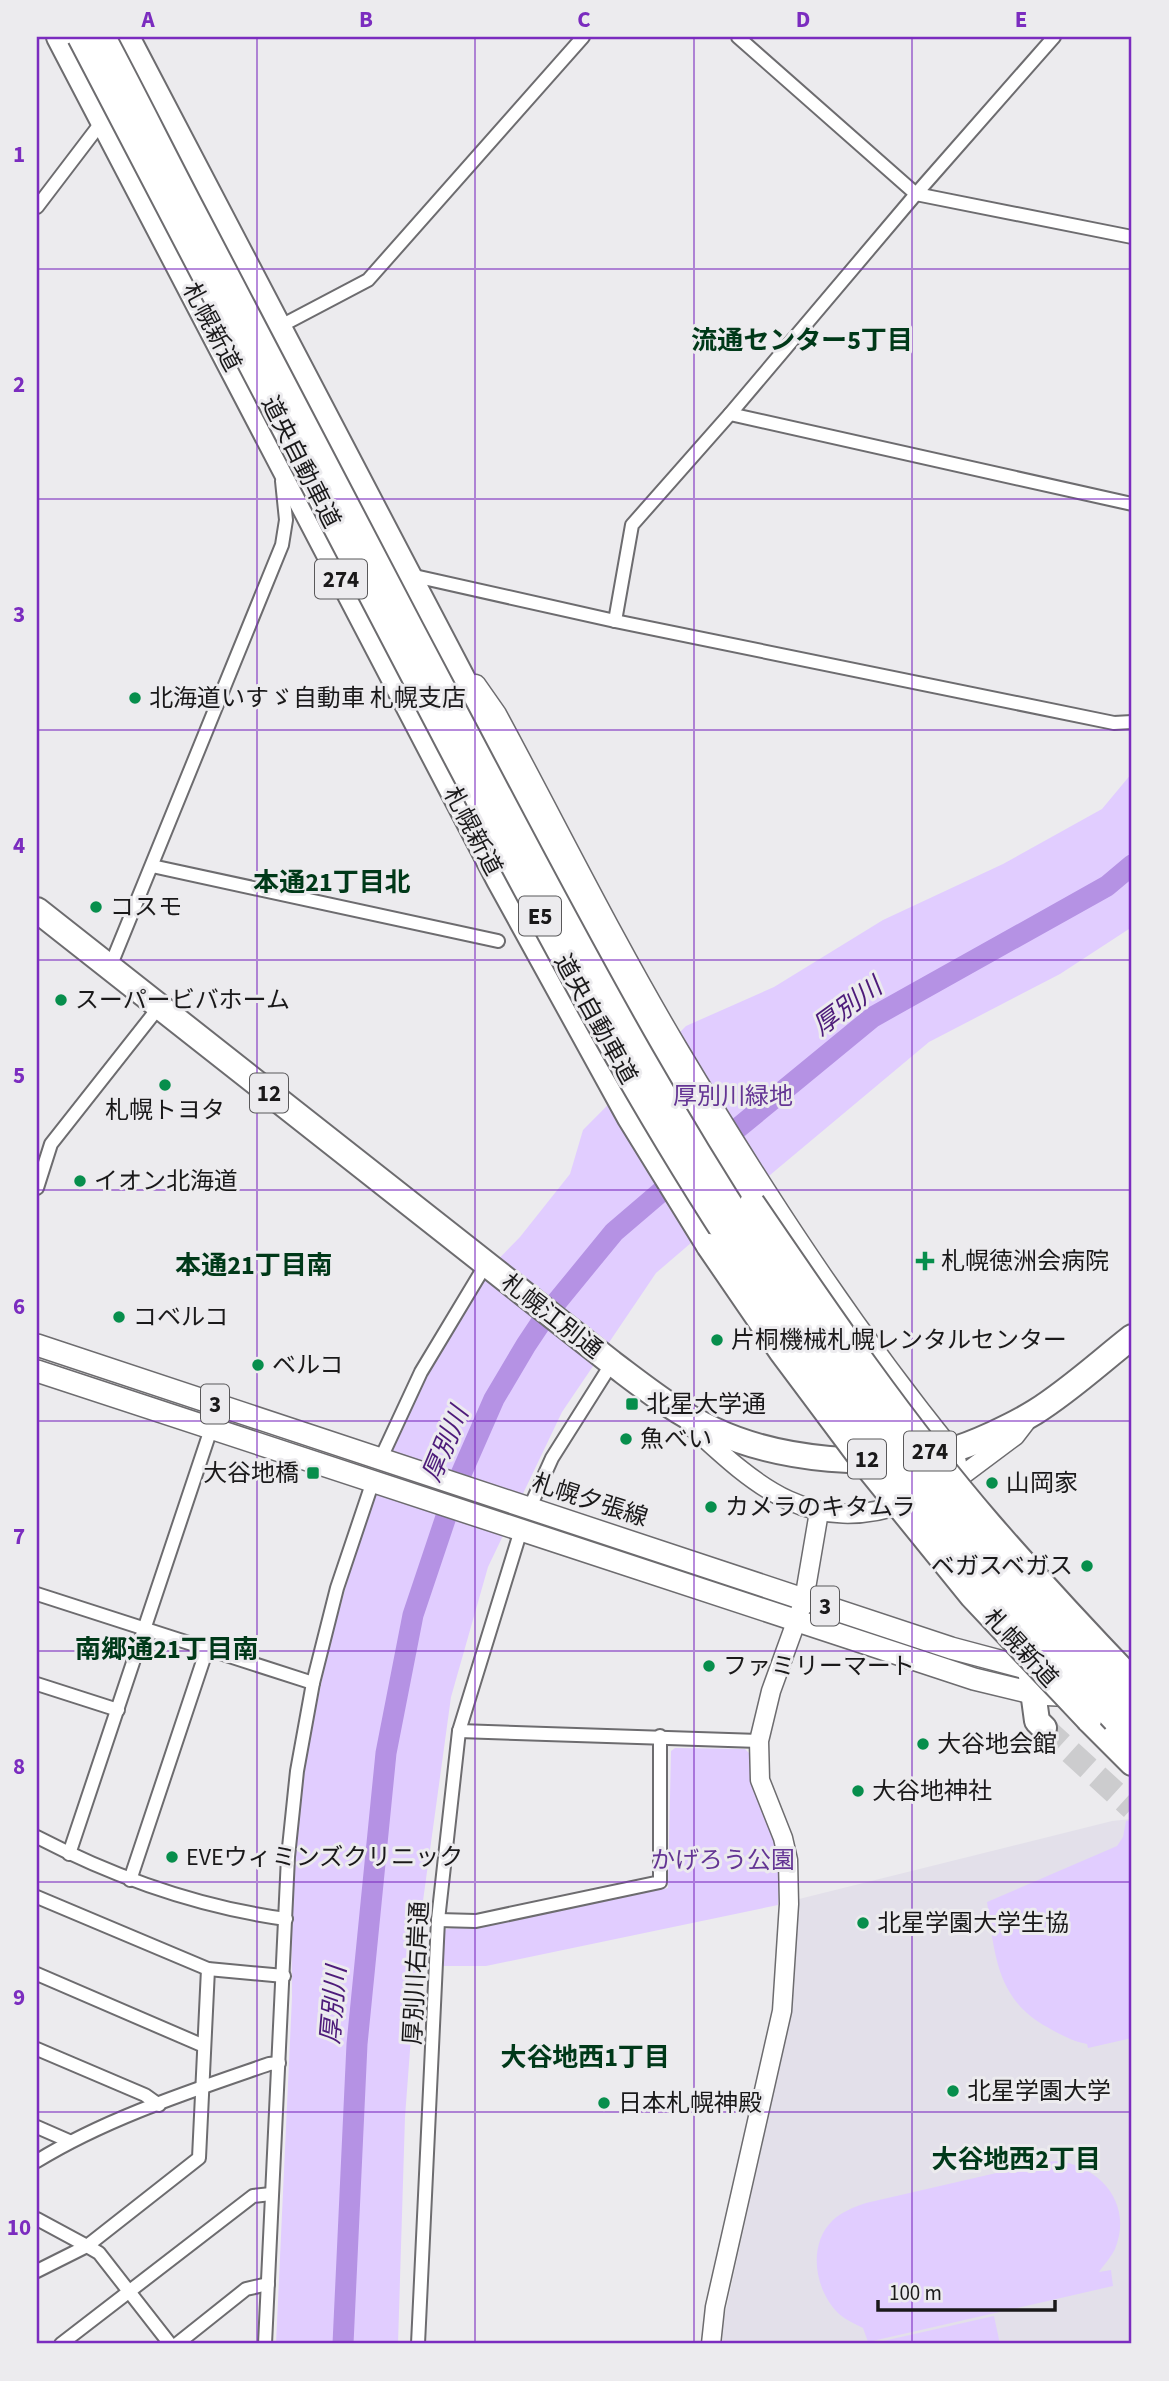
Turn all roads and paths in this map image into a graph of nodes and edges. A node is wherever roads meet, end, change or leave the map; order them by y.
1 (59, 37) edge
2 (79, 37) edge
3 (103, 37) edge
4 (127, 37) edge
5 (583, 37) edge
6 (737, 37) edge
7 (1054, 37) edge
8 (104, 119) junction
9 (916, 194) junction
10 (37, 206) edge
11 (1132, 237) edge
12 (279, 327) junction
13 (227, 354) junction
14 (730, 414) junction
15 (278, 454) junction
16 (1132, 504) edge
17 (406, 574) junction
18 (428, 616) junction
19 (615, 621) junction
20 (1132, 722) edge
21 (152, 866) junction
22 (37, 909) edge
23 (498, 941) dead end
24 (110, 967) junction
25 (159, 1007) junction
26 (37, 1139) edge
27 (51, 1144) junction
28 (37, 1188) edge
29 (494, 1270) junction
30 (1132, 1337) edge
31 (37, 1345) edge
32 (604, 1357) junction
33 (37, 1371) edge
34 (669, 1406) junction
35 (1034, 1412) junction
36 (211, 1429) junction
37 (952, 1450) junction
38 (387, 1460) junction
39 (956, 1480) junction
40 (379, 1483) junction
41 (527, 1506) junction
42 (819, 1512) junction
43 (518, 1529) junction
44 (37, 1594) edge
45 (804, 1600) junction
46 (796, 1621) junction
47 (146, 1629) junction
48 (206, 1649) junction
49 (1132, 1679) edge
50 (1032, 1681) junction
51 (313, 1683) junction
52 (37, 1684) edge
53 (1132, 1700) edge
54 (118, 1710) junction
55 (1126, 1722) edge
56 (1044, 1728) tunnel mouth
57 (459, 1731) junction
58 (660, 1737) junction
59 (759, 1741) junction
60 (1132, 1763) edge
61 (37, 1837) edge
62 (69, 1854) junction
63 (130, 1880) junction
64 (37, 1897) edge
65 (286, 1919) junction
66 (438, 1920) junction
67 (208, 1969) junction
68 (37, 1974) edge
69 (284, 1976) junction
70 (204, 2046) junction
71 (37, 2049) edge
72 (279, 2063) junction
73 (204, 2087) junction
74 (159, 2105) junction
75 (37, 2127) edge
76 (69, 2141) junction
77 (37, 2161) edge
78 (271, 2194) junction
79 (37, 2219) edge
80 (87, 2246) junction
81 (37, 2271) edge
82 (268, 2284) junction
83 (130, 2291) junction
84 (61, 2344) edge
85 (170, 2344) edge
86 (177, 2344) edge
87 (265, 2344) edge
88 (418, 2344) edge
89 (711, 2344) edge

1 - 8 highway, 札幌新道 / 274
2 - 55 highway, 道央自動車道 / E5, bridge
3 - 55 highway, 道央自動車道 / E5, bridge
4 - 12 highway, 274
5 - 12 street
6 - 9 street
7 - 9 street
8 - 10 street
8 - 13 highway, 札幌新道 / 274
9 - 11 street
9 - 14 street
12 - 13 street
12 - 17 highway, 274
13 - 15 highway, 札幌新道 / 274
14 - 16 street
14 - 19 street
15 - 21 street
15 - 60 highway, 札幌新道 / 274, bridge
17 - 18 highway, 274
17 - 19 street
18 - 37 street
18 - 49 highway, 274, bridge
19 - 20 street
21 - 23 street
21 - 24 street
22 - 24 highway, 札幌江別通 / 12
24 - 25 highway, 札幌江別通 / 12
25 - 27 street
25 - 29 highway, 札幌江別通 / 12
26 - 27 street
27 - 28 street
29 - 32 highway, 札幌江別通 / 12
29 - 38 street
30 - 35 highway, 札幌江別通 / 12
31 - 38 main road, 札幌夕張線 / 3
32 - 34 highway, 札幌江別通 / 12
32 - 41 street
33 - 36 main road, 札幌夕張線 / 3
34 - 37 highway, 札幌江別通 / 12
34 - 42 street
35 - 37 highway, 札幌江別通 / 12
35 - 39 street
36 - 40 main road, 札幌夕張線 / 3
36 - 47 street
37 - 39 street
38 - 41 main road, 札幌夕張線 / 3
39 - 42 street
40 - 43 main road, 札幌夕張線 / 3
40 - 51 street
41 - 45 main road, 札幌夕張線 / 3
42 - 45 street
43 - 46 main road, 札幌夕張線 / 3
43 - 57 street, 厚別川右岸通
44 - 47 street
45 - 46 street
45 - 50 main road, 札幌夕張線 / 3
46 - 50 main road, 札幌夕張線 / 3
46 - 59 street
47 - 48 street
47 - 54 street
48 - 51 street
48 - 63 street
49 - 50 main road, 札幌夕張線 / 3
50 - 53 main road, 札幌夕張線 / 3
50 - 56 highway
51 - 65 street
52 - 54 street
54 - 62 street
57 - 58 street
57 - 66 street, 厚別川右岸通
58 - 59 street
58 - 66 street
59 - 89 street
61 - 62 street
62 - 63 street
63 - 65 street
64 - 67 street
65 - 69 street
66 - 88 street, 厚別川右岸通
67 - 69 street
67 - 70 street
68 - 70 street
69 - 72 street
70 - 73 street
71 - 74 street
72 - 73 street
72 - 78 street
73 - 74 street
73 - 80 street
74 - 76 street
75 - 76 street
76 - 77 street
78 - 82 street
78 - 83 street
79 - 80 street
80 - 81 street
80 - 83 street
82 - 86 street
82 - 87 street
83 - 84 street
83 - 85 street

